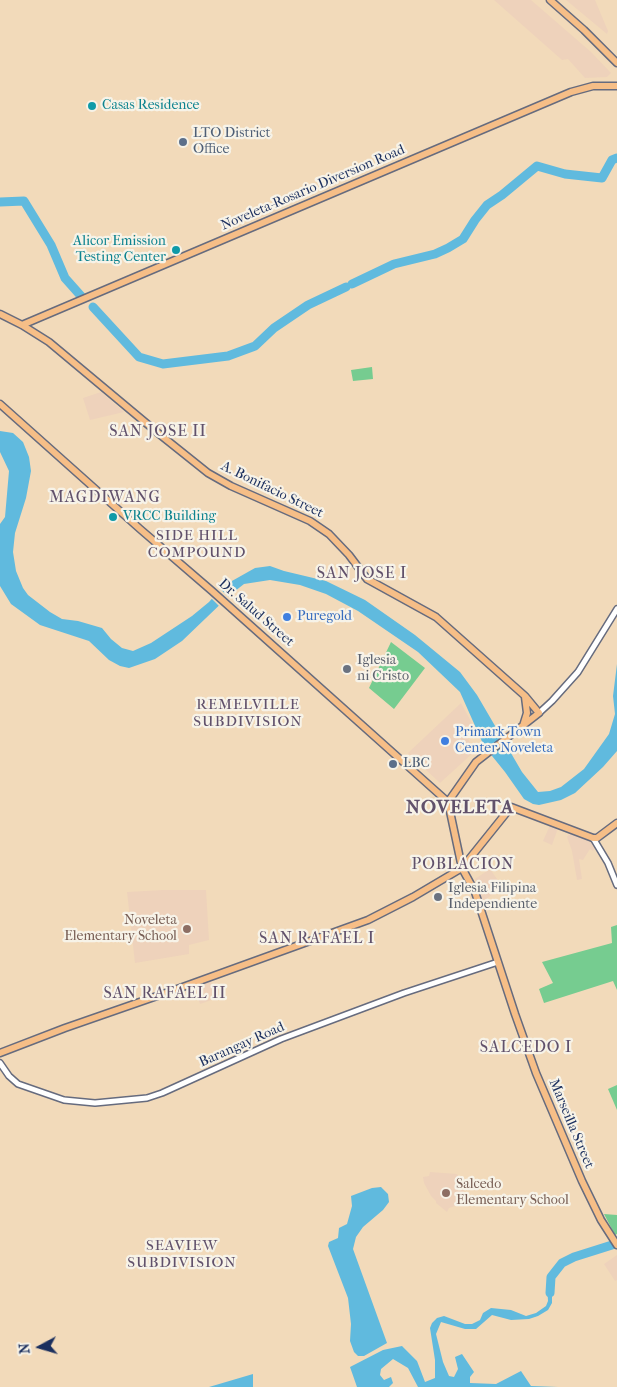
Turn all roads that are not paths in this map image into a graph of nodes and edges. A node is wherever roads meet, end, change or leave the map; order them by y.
1 (550, 0) edge
2 (617, 63) edge
3 (617, 86) edge
4 (0, 314) edge
5 (22, 325) junction
6 (0, 404) edge
7 (617, 609) edge
8 (525, 696) junction
9 (539, 713) junction
10 (523, 726) junction
11 (448, 802) junction
12 (617, 823) edge
13 (593, 838) junction
14 (462, 868) junction
15 (617, 885) edge
16 (498, 962) junction
17 (0, 1053) edge
18 (0, 1063) edge
19 (617, 1245) edge

1 - 2 main road
3 - 5 main road, Noveleta-Rosario Diversion Road
4 - 5 main road, A. Bonifacio Street
5 - 8 main road, A. Bonifacio Street
6 - 11 main road, Dr. Salud Street
7 - 9 street
8 - 9 main road, A. Bonifacio Street
8 - 10 main road
9 - 10 main road
10 - 11 main road
11 - 14 main road, Marseilla Street
12 - 13 main road
13 - 14 main road
13 - 15 street
14 - 16 main road, Marseilla Street
14 - 17 main road
16 - 18 street, Barangay Road
16 - 19 main road, Marseilla Street

